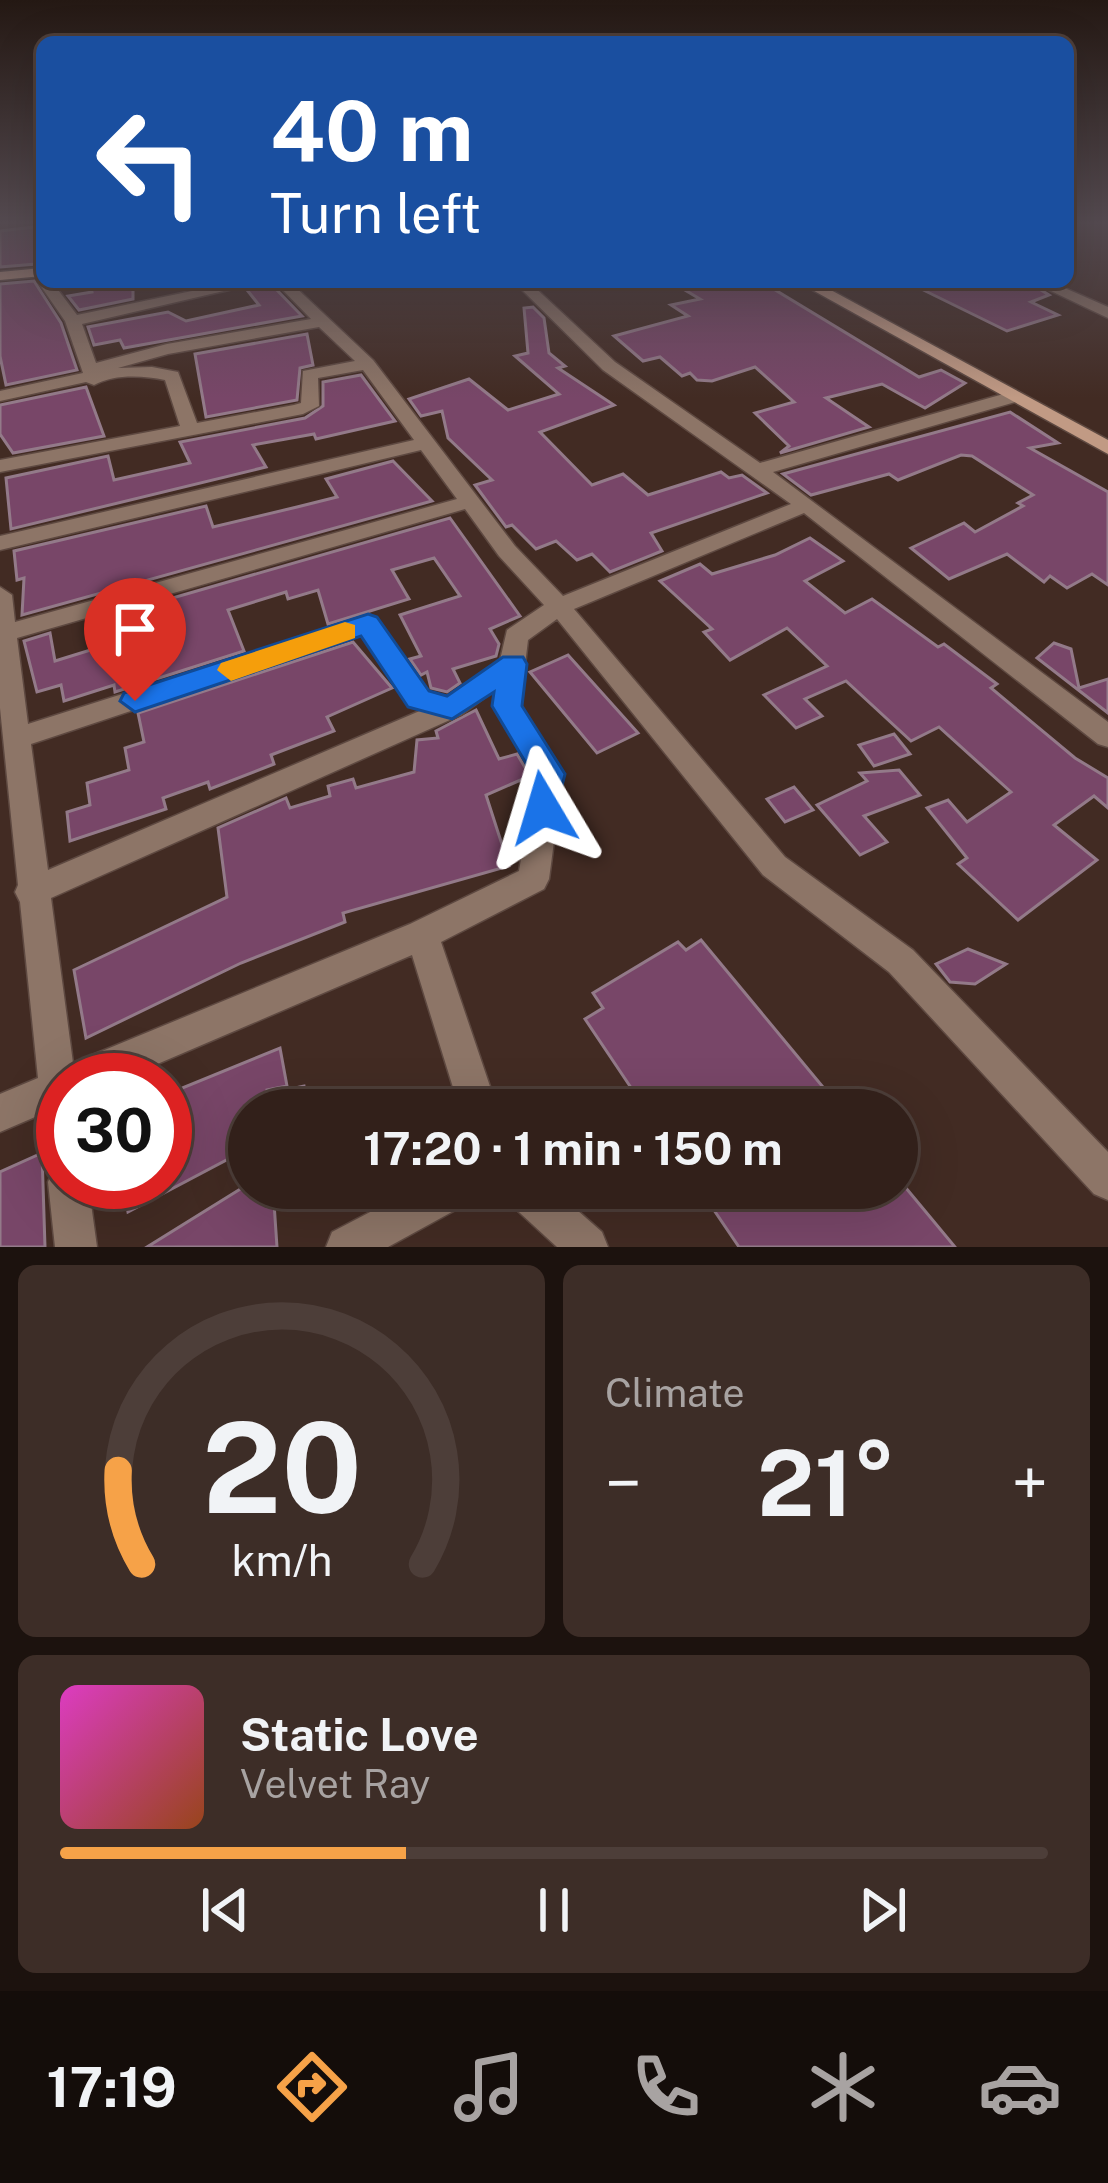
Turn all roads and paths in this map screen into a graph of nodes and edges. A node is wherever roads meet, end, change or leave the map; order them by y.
1 (50, 288) edge
2 (228, 288) edge
3 (289, 288) edge
4 (527, 288) edge
5 (817, 288) edge
6 (1052, 288) edge
7 (1108, 313) edge
8 (73, 321) junction
9 (325, 321) junction
10 (367, 364) junction
11 (94, 375) junction
12 (0, 396) edge
13 (1013, 397) junction
14 (190, 429) junction
15 (422, 444) junction
16 (1108, 448) edge
17 (0, 466) edge
18 (755, 472) junction
19 (468, 502) junction
20 (806, 506) junction
21 (0, 543) edge
22 (0, 596) edge
23 (559, 606) junction
24 (6, 633) junction
25 (513, 664) junction
26 (452, 708) junction
27 (1108, 736) edge
28 (20, 737) junction
29 (32, 892) junction
30 (422, 935) junction
31 (60, 1053) edge
32 (142, 1053) edge
33 (472, 1089) edge
34 (36, 1098) edge
35 (0, 1113) edge
36 (1108, 1180) edge
37 (71, 1209) edge
38 (417, 1209) edge
39 (545, 1209) edge
40 (76, 1247) edge
41 (347, 1247) edge
42 (587, 1247) edge

1 - 8 street
2 - 8 street
3 - 9 street
4 - 18 street
5 - 13 street
6 - 7 street
8 - 11 street
9 - 10 street
9 - 11 street
10 - 14 street
10 - 15 street
11 - 12 street
11 - 14 street
13 - 16 street
13 - 18 street
14 - 17 street
15 - 19 street
15 - 21 street
18 - 20 street
19 - 23 street
19 - 24 street
20 - 23 street
20 - 27 street
22 - 24 street
23 - 25 street
23 - 36 street
24 - 28 street
25 - 26 street
25 - 30 street
26 - 28 street
26 - 29 street
28 - 29 street
29 - 31 street
30 - 32 street
30 - 33 street
34 - 35 street
37 - 40 street
38 - 41 street
39 - 42 street

